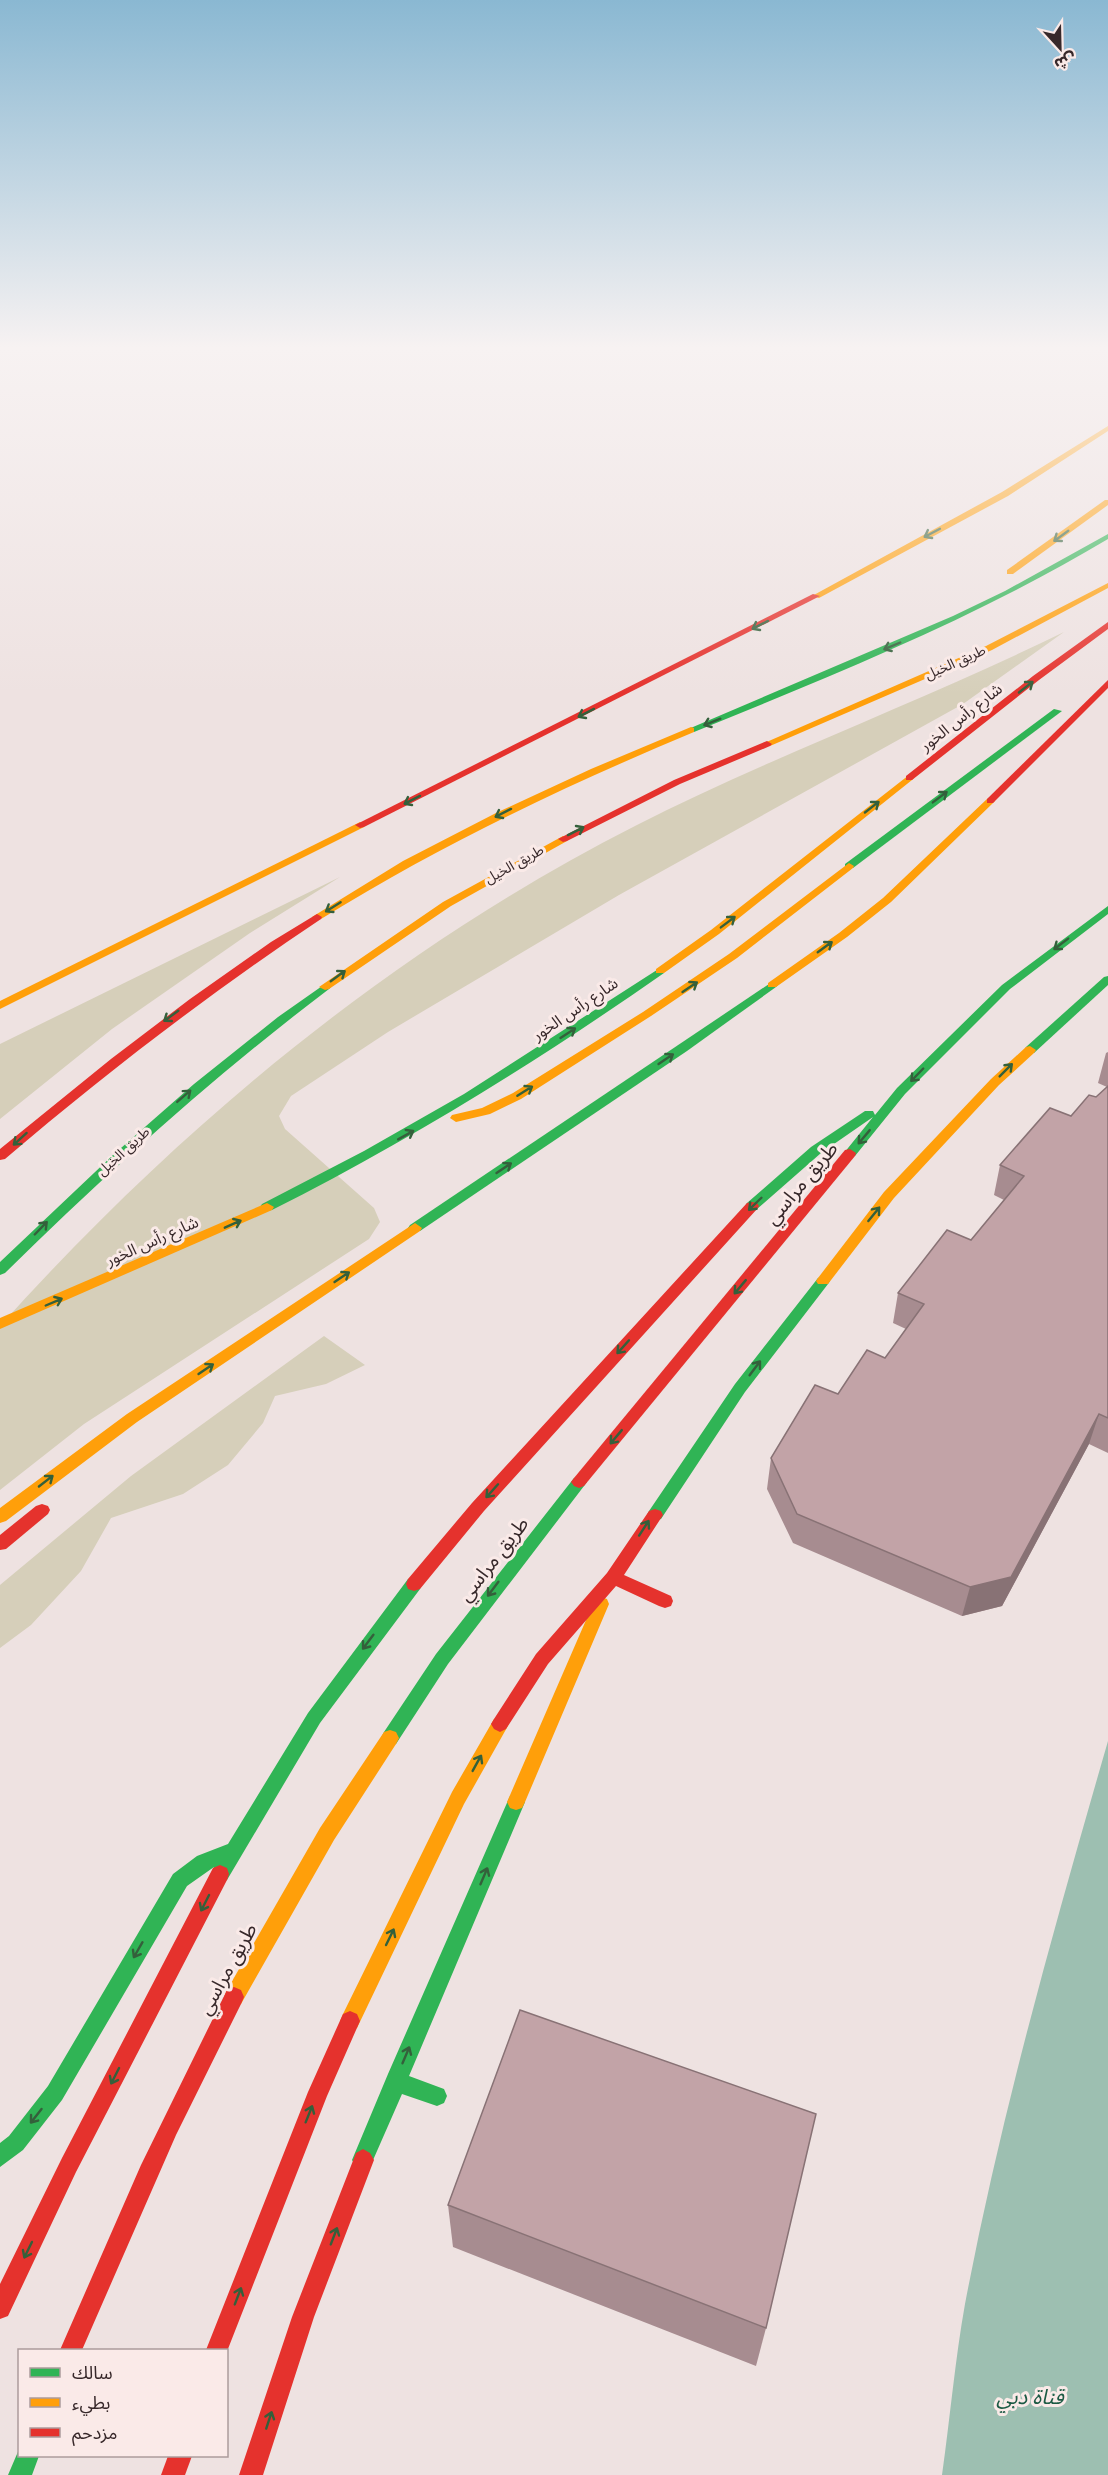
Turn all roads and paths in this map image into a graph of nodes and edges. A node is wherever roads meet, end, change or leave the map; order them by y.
1 (1036, 464) edge
2 (1052, 464) edge
3 (1035, 476) junction
4 (1108, 502) edge
5 (1108, 536) edge
6 (1108, 585) edge
7 (945, 623) junction
8 (1108, 625) edge
9 (1108, 683) edge
10 (1088, 702) junction
11 (1051, 760) dead end
12 (982, 810) junction
13 (1108, 909) edge
14 (1108, 979) edge
15 (0, 1006) edge
16 (901, 1092) junction
17 (430, 1121) junction
18 (0, 1156) edge
19 (0, 1270) edge
20 (294, 1309) junction
21 (0, 1324) edge
22 (249, 1356) dead end
23 (52, 1502) dead end
24 (0, 1517) edge
25 (0, 1544) edge
26 (613, 1578) junction
27 (665, 1601) dead end
28 (232, 1851) junction
29 (395, 2081) junction
30 (437, 2096) dead end
31 (0, 2156) edge
32 (0, 2308) edge
33 (71, 2349) edge
34 (217, 2349) edge
35 (27, 2457) edge
36 (180, 2457) edge
37 (20, 2475) edge
38 (173, 2475) edge
39 (250, 2475) edge

1 - 3 main road
2 - 3 main road
3 -> 15 main road
4 -> 7 main road
5 - 7 main road
19 -> 6 main road, طريق الخيل
7 -> 18 main road
17 -> 8 main road, شارع رأس الخور
9 - 10 main road
10 - 12 main road
17 -> 10 main road
11 - 12 main road
20 -> 12 main road
13 -> 16 main road, طريق مراسي
26 -> 14 main road
16 -> 28 main road
16 -> 33 main road, طريق مراسي
21 -> 17 main road, شارع رأس الخور
20 - 22 main road
24 -> 20 main road
23 - 25 main road
26 - 27 main road
29 -> 26 main road
34 -> 26 main road
28 -> 31 main road
28 -> 32 main road
29 - 30 main road
39 -> 29 main road
35 - 37 main road
36 - 38 main road

